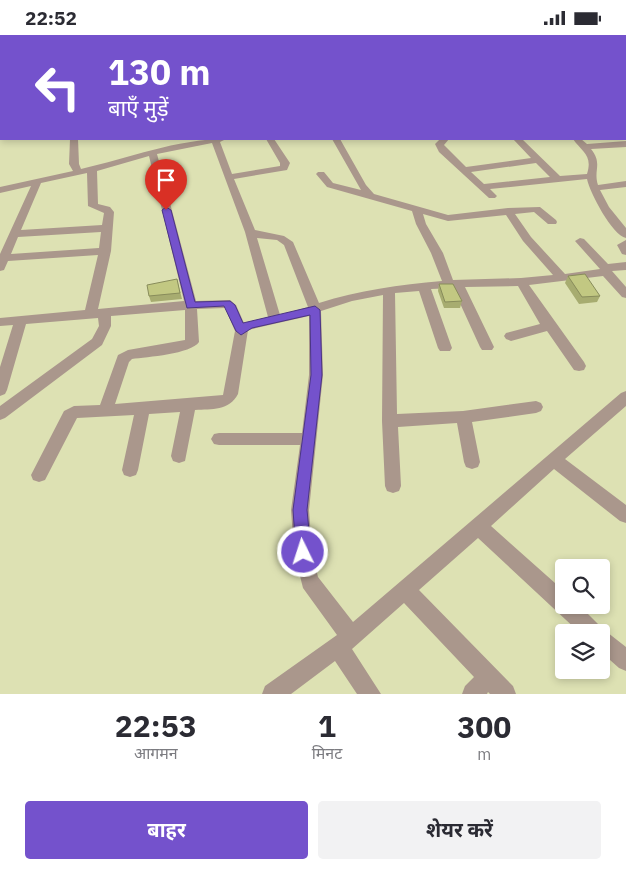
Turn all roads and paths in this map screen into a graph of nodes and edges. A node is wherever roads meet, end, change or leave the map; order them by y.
1 (74, 140) edge
2 (219, 140) edge
3 (271, 140) edge
4 (337, 140) edge
5 (441, 140) edge
6 (518, 140) edge
7 (578, 140) edge
8 (626, 144) edge
9 (584, 147) junction
10 (152, 152) junction
11 (537, 160) junction
12 (92, 169) junction
13 (464, 170) junction
14 (78, 172) junction
15 (321, 174) dead end
16 (591, 176) junction
17 (228, 177) junction
18 (556, 178) junction
19 (37, 182) junction
20 (626, 184) edge
21 (482, 187) junction
22 (595, 188) junction
23 (0, 190) edge
24 (371, 196) junction
25 (492, 196) dead end
26 (417, 209) junction
27 (508, 211) junction
28 (552, 222) dead end
29 (108, 228) junction
30 (250, 232) junction
31 (15, 234) junction
32 (626, 235) edge
33 (580, 241) dead end
34 (626, 243) edge
35 (105, 251) junction
36 (626, 252) edge
37 (2, 262) edge
38 (626, 266) edge
39 (605, 270) junction
40 (562, 278) junction
41 (521, 282) junction
42 (453, 284) junction
43 (424, 287) junction
44 (389, 290) junction
45 (626, 294) edge
46 (191, 305) junction
47 (315, 310) junction
48 (97, 313) junction
49 (21, 320) junction
50 (275, 320) junction
51 (546, 320) junction
52 (0, 322) edge
53 (241, 331) junction
54 (511, 336) dead end
55 (487, 347) dead end
56 (445, 348) dead end
57 (579, 367) dead end
58 (0, 391) edge
59 (626, 397) edge
60 (188, 406) junction
61 (536, 407) dead end
62 (143, 409) junction
63 (106, 410) junction
64 (0, 414) edge
65 (462, 417) junction
66 (390, 421) junction
67 (219, 439) dead end
68 (310, 439) junction
69 (179, 456) dead end
70 (554, 459) junction
71 (472, 462) dead end
72 (130, 469) dead end
73 (40, 475) dead end
74 (393, 486) dead end
75 (626, 515) edge
76 (478, 526) junction
77 (405, 590) junction
78 (555, 597) edge
79 (574, 614) edge
80 (585, 624) edge
81 (344, 642) junction
82 (610, 646) edge
83 (626, 661) edge
84 (488, 676) junction
85 (273, 694) edge
86 (370, 694) edge
87 (473, 694) edge
88 (505, 694) edge

1 - 14 street
2 - 10 street
2 - 17 street
3 - 17 street
4 - 24 street
5 - 13 street
6 - 11 street
7 - 9 street
8 - 9 street
9 - 16 street
10 - 12 street
10 - 46 street
11 - 13 street
11 - 18 street
12 - 14 street
12 - 29 street
13 - 21 street
14 - 19 street
15 - 24 street
16 - 18 street
16 - 22 street
17 - 30 street
18 - 21 street
19 - 23 street
19 - 31 street
20 - 22 street
21 - 25 street
22 - 32 street
24 - 26 street
26 - 27 street
26 - 42 street
27 - 28 street
27 - 40 street
29 - 31 street
29 - 35 street
30 - 47 street
30 - 50 street
31 - 37 street
33 - 39 street
34 - 36 street
35 - 37 street
35 - 48 street
38 - 39 street
39 - 40 street
39 - 45 street
40 - 41 street
41 - 42 street
41 - 51 street
42 - 43 street
42 - 55 street
43 - 44 street
43 - 56 street
44 - 47 street
44 - 66 street
46 - 48 street
46 - 53 street
46 - 63 street
47 - 50 street
47 - 68 street
48 - 49 street
48 - 64 street
49 - 52 street
49 - 58 street
50 - 53 street
51 - 54 street
51 - 57 street
53 - 60 street
59 - 70 street
60 - 62 street
60 - 69 street
61 - 65 street
62 - 63 street
62 - 72 street
63 - 73 street
65 - 66 street
65 - 71 street
66 - 74 street
67 - 68 street
68 - 81 street
70 - 75 street
70 - 76 street
76 - 77 street
76 - 78 street
77 - 81 street
77 - 84 lane
79 - 80 street
81 - 85 street
81 - 86 street
82 - 83 street
84 - 87 street
84 - 88 lane

